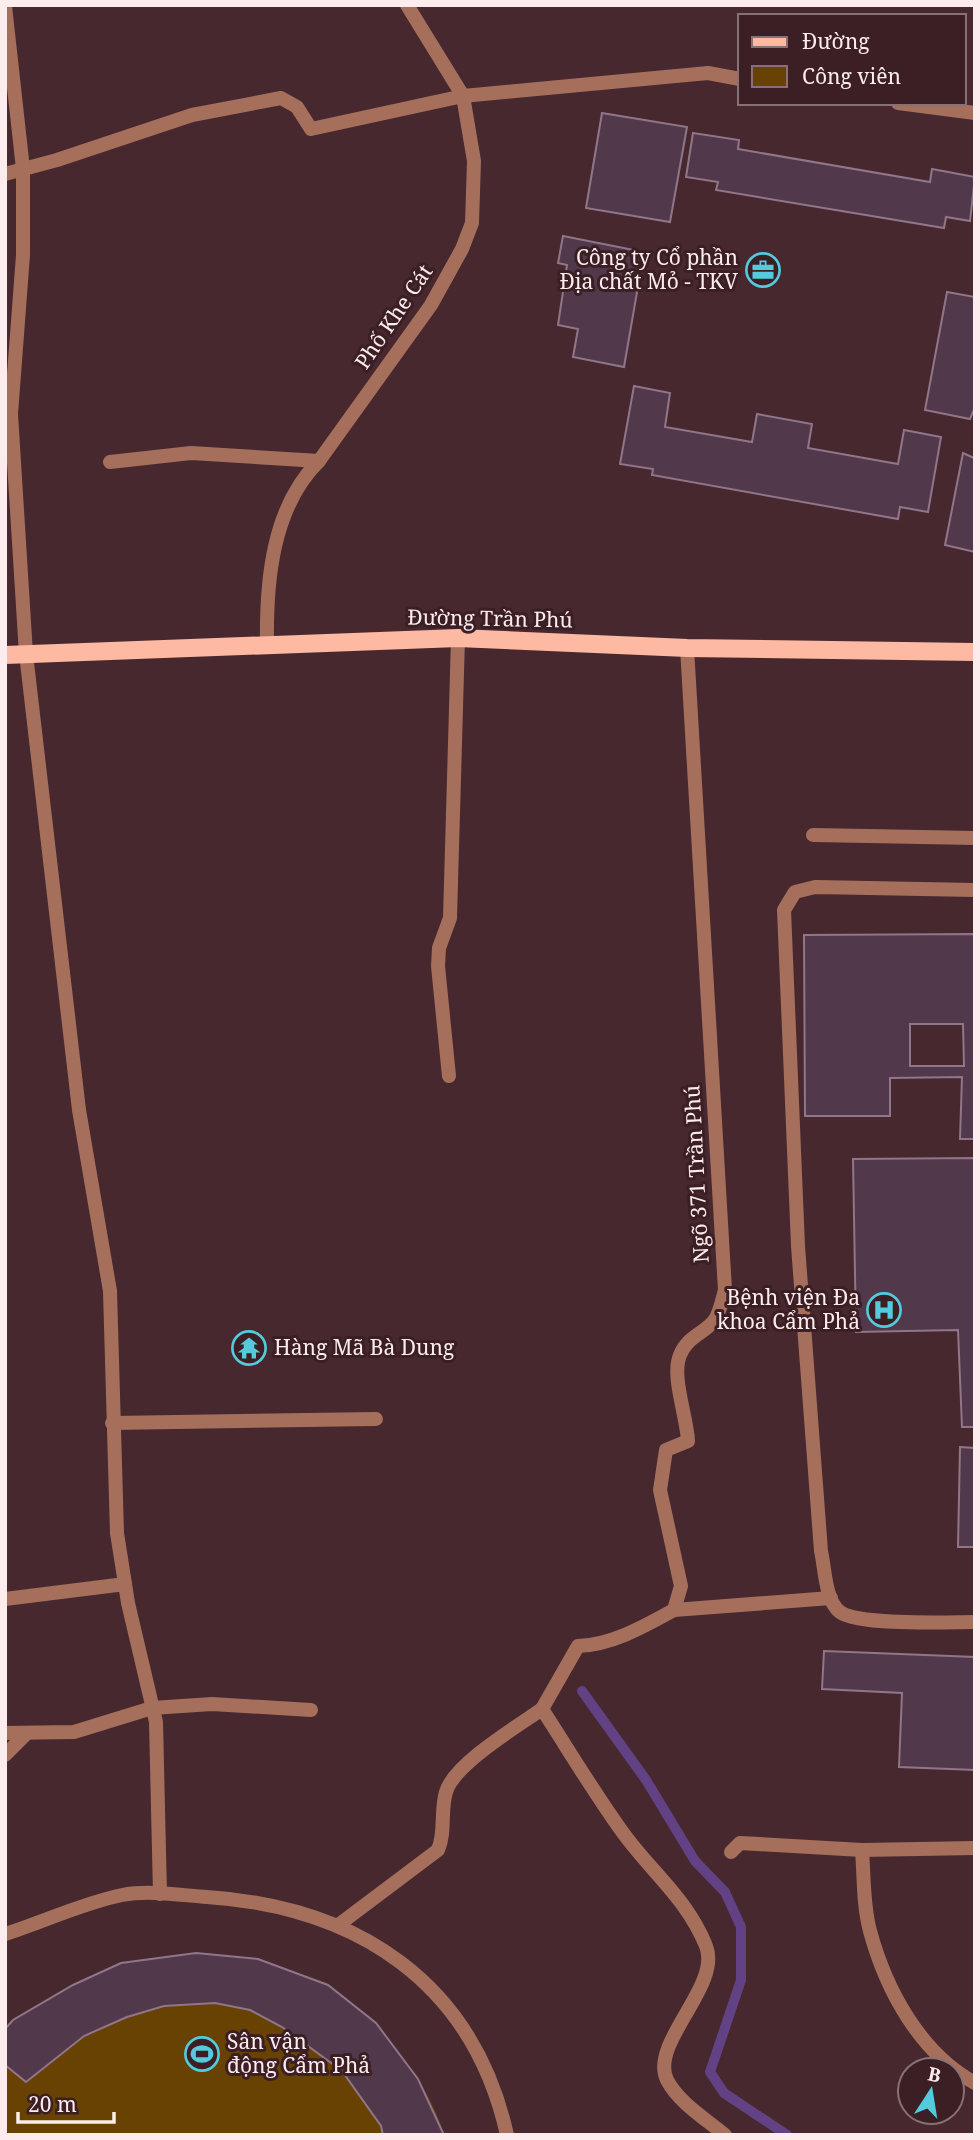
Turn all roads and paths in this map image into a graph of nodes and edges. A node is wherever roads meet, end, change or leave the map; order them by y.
1 (407, 5) edge
2 (5, 6) edge
3 (738, 79) edge
4 (463, 96) junction
5 (913, 105) edge
6 (975, 113) edge
7 (23, 169) junction
8 (5, 174) edge
9 (319, 461) junction
10 (110, 462) dead end
11 (458, 638) junction
12 (268, 643) junction
13 (687, 648) junction
14 (975, 652) edge
15 (26, 654) junction
16 (5, 655) edge
17 (814, 835) dead end
18 (975, 838) edge
19 (975, 890) edge
20 (449, 1076) dead end
21 (376, 1419) dead end
22 (113, 1423) junction
23 (125, 1584) junction
24 (831, 1598) junction
25 (5, 1599) edge
26 (674, 1610) junction
27 (975, 1622) edge
28 (152, 1707) junction
29 (542, 1709) junction
30 (311, 1710) dead end
31 (27, 1732) junction
32 (5, 1733) edge
33 (5, 1755) edge
34 (975, 1848) edge
35 (862, 1850) junction
36 (731, 1852) dead end
37 (160, 1894) junction
38 (337, 1926) junction
39 (5, 1934) edge
40 (975, 2083) edge
41 (508, 2135) edge
42 (725, 2135) edge

1 - 4 street, Phố Khe Cát
2 - 7 street
3 - 4 street
4 - 7 street
4 - 9 street, Phố Khe Cát
5 - 6 street
7 - 8 street
7 - 15 street
9 - 10 street
9 - 12 street, Phố Khe Cát
11 - 12 main road, Đường Trần Phú
11 - 13 main road, Đường Trần Phú
11 - 20 street
12 - 15 main road, Đường Trần Phú
13 - 14 main road, Đường Trần Phú
13 - 26 street, Ngõ 371 Trần Phú
15 - 16 main road, Đường Trần Phú
15 - 22 street
17 - 18 street
19 - 24 street
21 - 22 street
22 - 23 street
23 - 25 street
23 - 28 street
24 - 26 street
24 - 27 street
26 - 29 street
28 - 30 street
28 - 31 street
28 - 37 street
29 - 38 street
29 - 42 street
31 - 32 street
31 - 33 street
34 - 35 street
35 - 36 street
35 - 40 street
37 - 38 street
37 - 39 street
38 - 41 street

